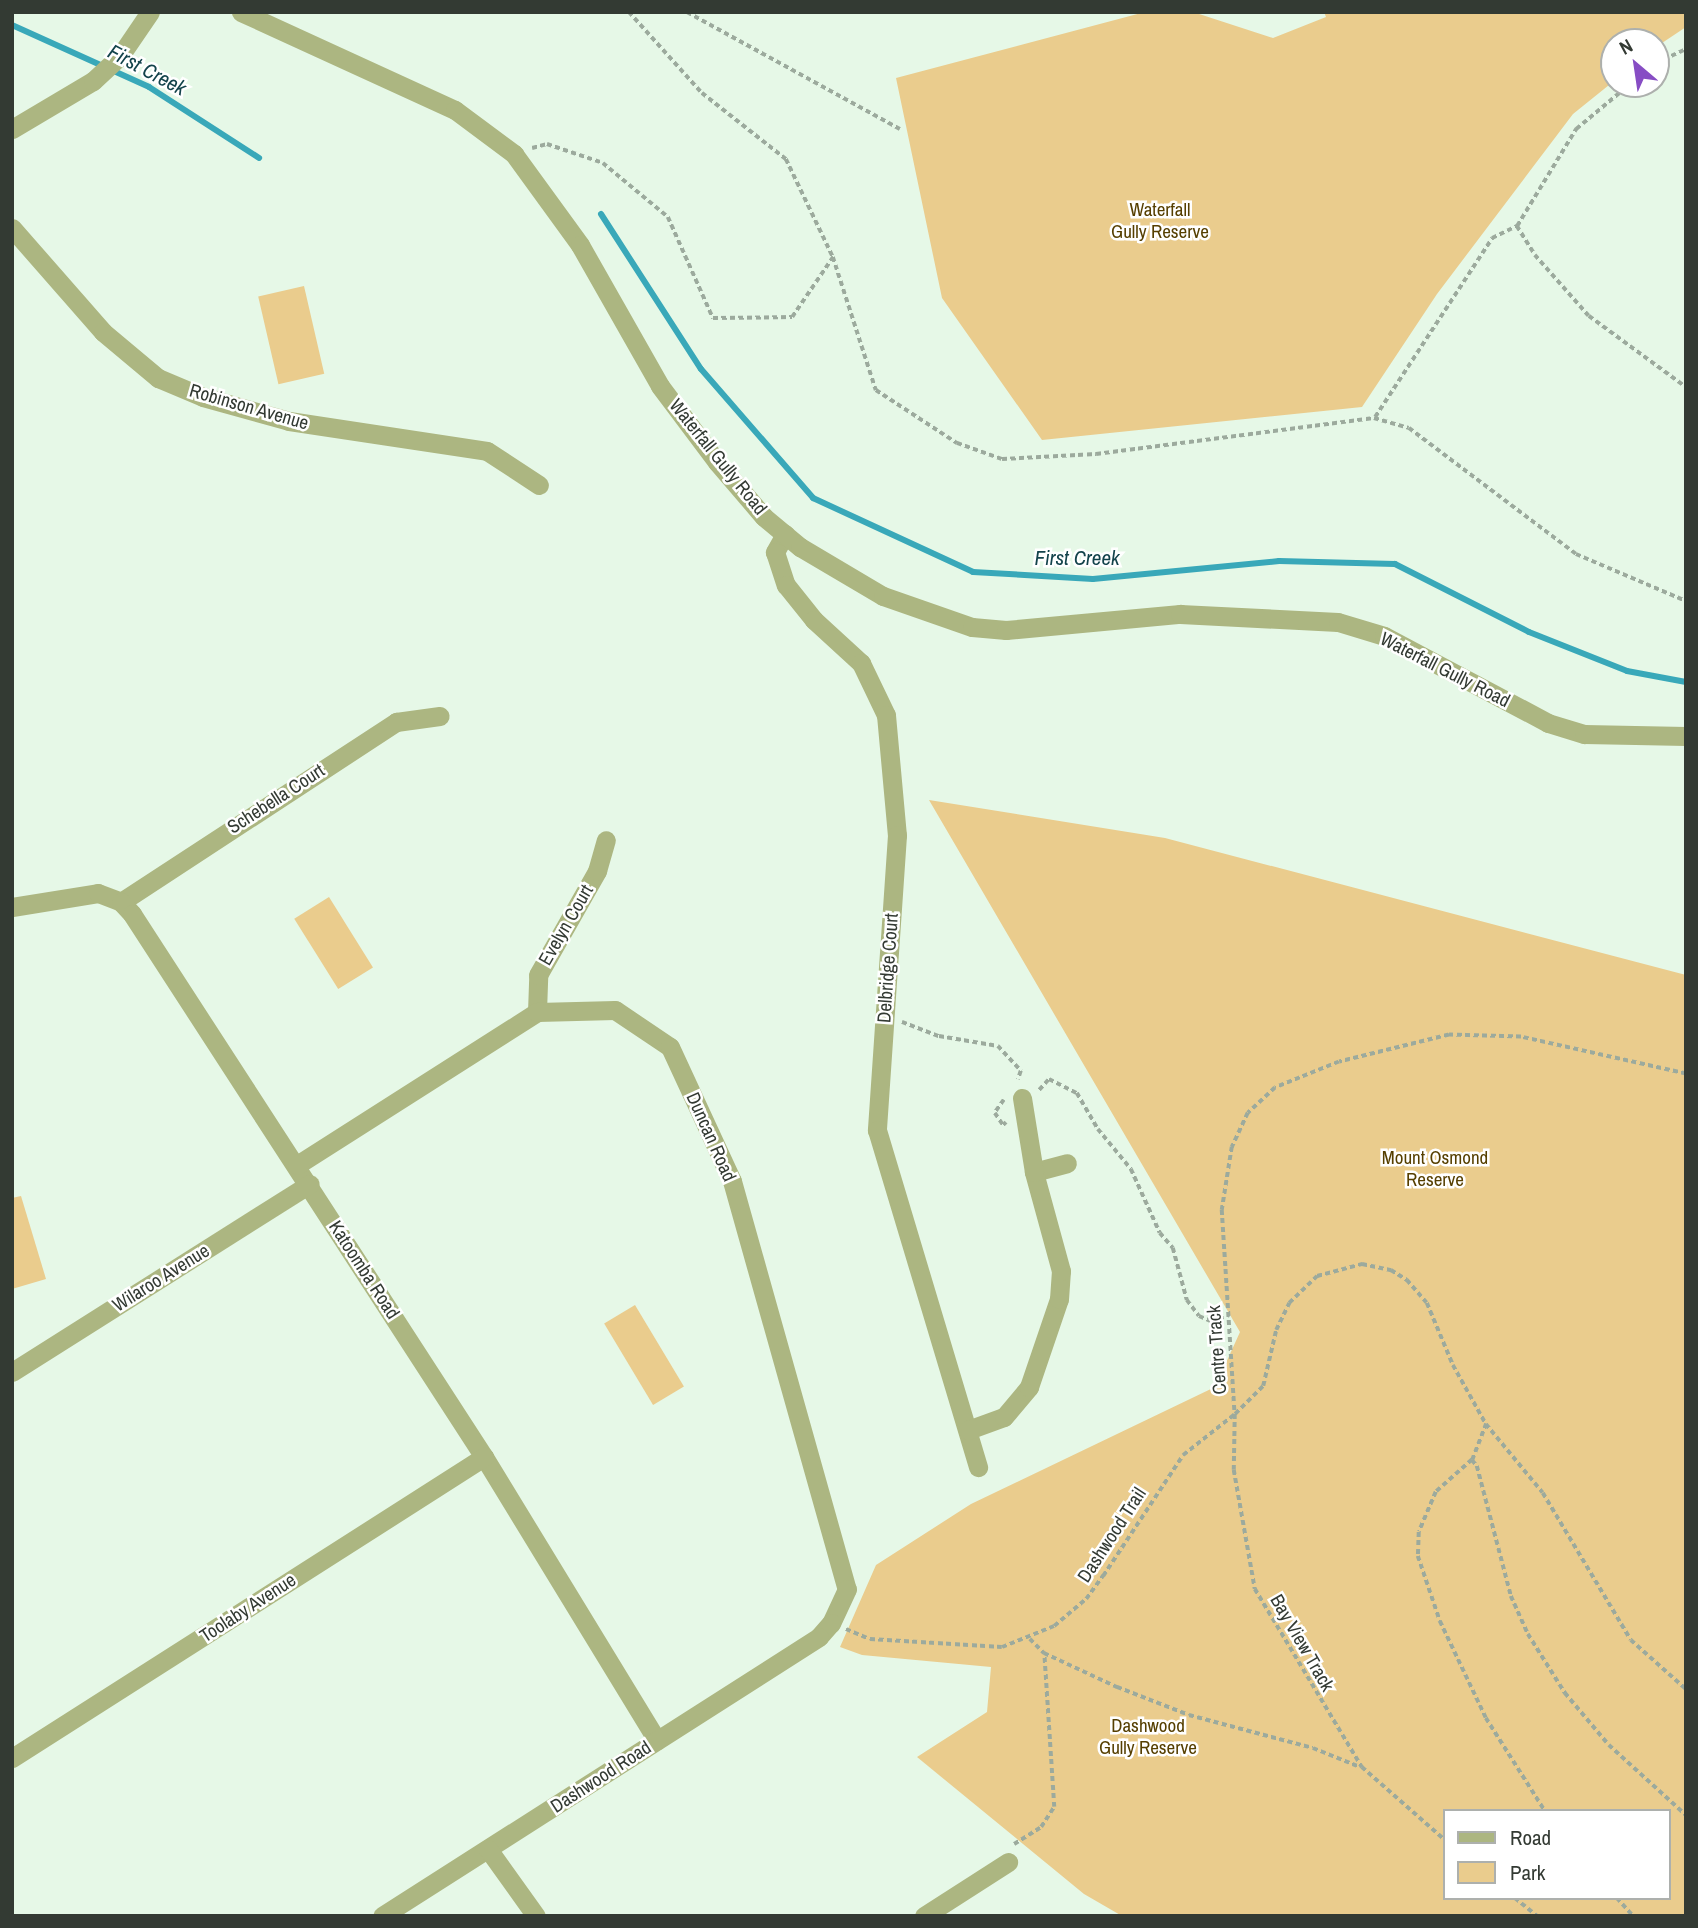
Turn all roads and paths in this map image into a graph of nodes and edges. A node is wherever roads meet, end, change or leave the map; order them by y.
1 (150, 12) edge
2 (241, 12) edge
3 (629, 12) edge
4 (687, 12) edge
5 (1686, 49) edge
6 (1670, 56) edge
7 (1613, 98) edge
8 (12, 129) edge
9 (900, 129) dead end
10 (514, 154) junction
11 (1517, 226) junction
12 (12, 228) edge
13 (833, 257) junction
14 (1686, 387) edge
15 (1374, 418) junction
16 (539, 485) dead end
17 (785, 534) junction
18 (1686, 601) edge
19 (440, 716) dead end
20 (1686, 736) edge
21 (606, 841) dead end
22 (121, 902) junction
23 (12, 907) edge
24 (537, 1012) junction
25 (885, 1012) junction
26 (1686, 1074) edge
27 (1016, 1097) junction
28 (1067, 1163) dead end
29 (297, 1165) junction
30 (1034, 1172) junction
31 (309, 1184) junction
32 (1229, 1315) junction
33 (12, 1372) edge
34 (1235, 1414) junction
35 (1486, 1424) junction
36 (968, 1430) junction
37 (484, 1457) junction
38 (1472, 1460) junction
39 (978, 1467) dead end
40 (825, 1630) junction
41 (1030, 1638) junction
42 (1044, 1653) junction
43 (1686, 1689) edge
44 (657, 1740) junction
45 (12, 1758) edge
46 (1362, 1768) junction
47 (1544, 1809) edge
48 (1686, 1815) edge
49 (1442, 1837) edge
50 (488, 1849) junction
51 (1007, 1862) joint
52 (1517, 1900) edge
53 (1619, 1900) edge
54 (382, 1916) edge
55 (536, 1916) edge
56 (924, 1916) edge
57 (1537, 1916) edge
58 (1633, 1916) edge

1 - 8 street
2 - 10 street, Waterfall Gully Road
3 - 13 path
4 - 9 path
5 - 6 path
7 - 11 path
10 - 13 path
10 - 17 street, Waterfall Gully Road
11 - 14 path
11 - 15 path
12 - 16 street, Robinson Avenue
13 - 15 path
15 - 18 path
17 - 20 street, Waterfall Gully Road
17 - 25 street, Delbridge Court
19 - 22 street, Schebella Court
21 - 24 street, Evelyn Court
22 - 23 street
22 - 29 street, Katoomba Road
24 - 29 street
24 - 40 street, Duncan Road
25 - 27 path
25 - 36 street, Delbridge Court
26 - 32 path, Centre Track
27 - 27 path
27 - 30 street
27 - 32 path
28 - 30 street
29 - 31 street, Katoomba Road
30 - 36 street
31 - 33 street, Wilaroo Avenue
31 - 37 street, Katoomba Road
32 - 34 path, Centre Track
34 - 35 path, Centre Track
34 - 41 path, Dashwood Trail
34 - 46 path, Bay View Track
35 - 38 path
35 - 43 path, Centre Track
36 - 39 street, Delbridge Court
37 - 44 street, Katoomba Road
37 - 45 street, Toolaby Avenue
38 - 47 path
38 - 48 path
40 - 41 path, Dashwood Trail
40 - 44 street, Dashwood Road
41 - 42 path
42 - 46 path
42 - 51 path
44 - 50 street, Dashwood Road
46 - 49 path, Bay View Track
50 - 54 street, Dashwood Road
50 - 55 street
51 - 56 street
52 - 57 path
53 - 58 path

